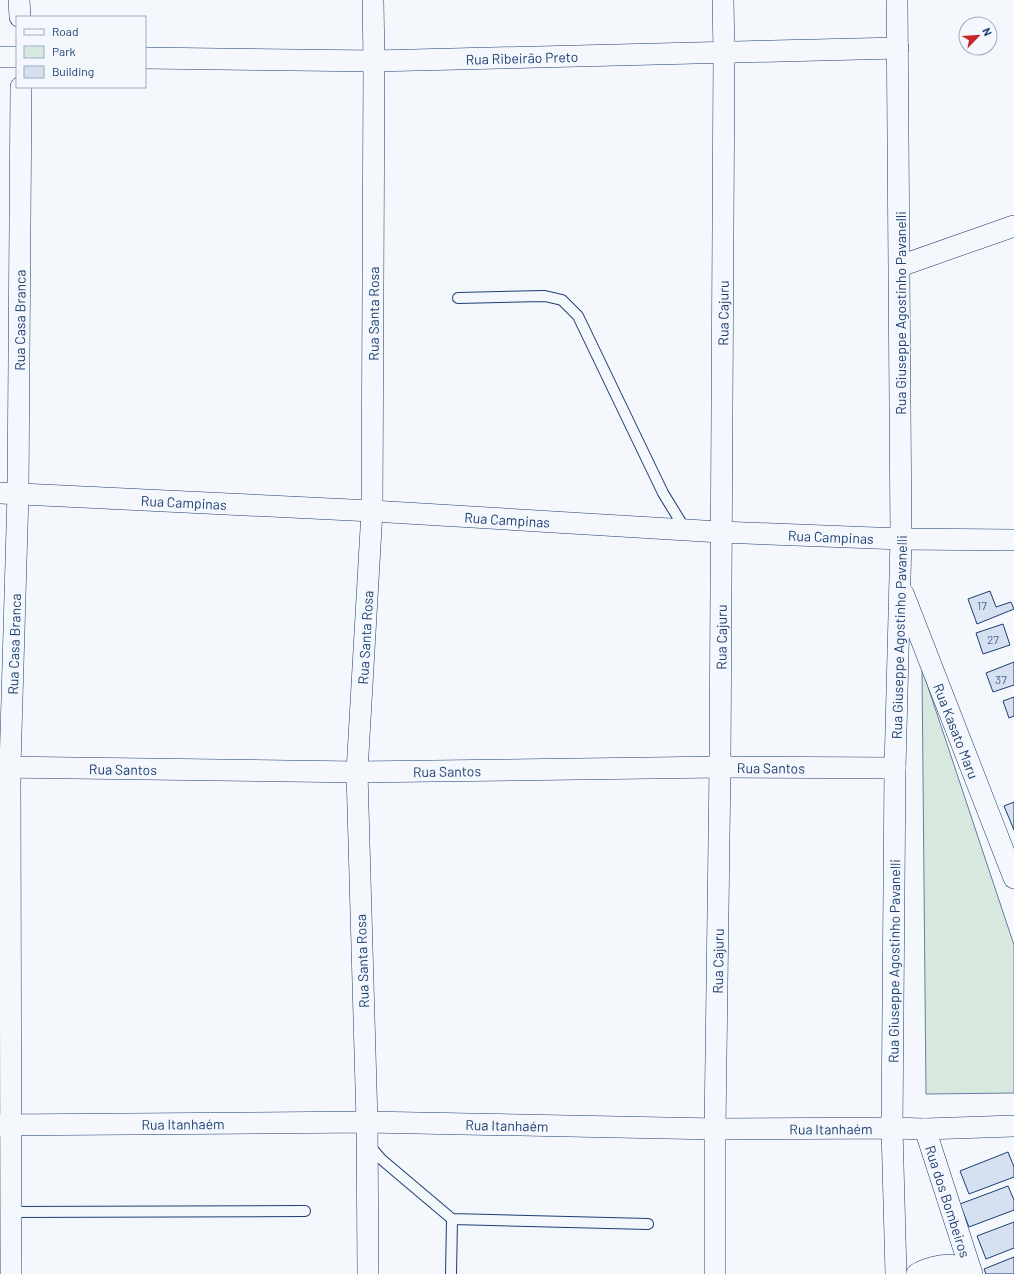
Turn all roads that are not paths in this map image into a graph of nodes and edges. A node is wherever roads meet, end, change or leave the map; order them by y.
1 (20, 0) edge
2 (373, 0) edge
3 (723, 0) edge
4 (897, 0) edge
5 (20, 16) edge
6 (898, 48) junction
7 (724, 52) junction
8 (0, 57) edge
9 (16, 57) edge
10 (146, 58) edge
11 (374, 61) junction
12 (21, 88) edge
13 (1014, 226) edge
14 (900, 266) junction
15 (458, 298) dead end
16 (9, 493) edge
17 (372, 511) junction
18 (685, 530) junction
19 (720, 532) junction
20 (901, 539) junction
21 (1014, 540) edge
22 (900, 584) junction
23 (5, 767) edge
24 (720, 767) junction
25 (895, 768) junction
26 (357, 772) junction
27 (1014, 878) edge
28 (367, 1122) junction
29 (5, 1125) edge
30 (1014, 1126) edge
31 (892, 1128) junction
32 (715, 1129) junction
33 (925, 1129) junction
34 (367, 1144) junction
35 (305, 1211) dead end
36 (11, 1212) junction
37 (452, 1219) junction
38 (648, 1224) dead end
39 (972, 1273) edge
40 (11, 1274) edge
41 (368, 1274) edge
42 (451, 1274) edge
43 (715, 1274) edge
44 (896, 1274) edge
45 (917, 1274) edge

1 - 5 street
2 - 11 street, Rua Santa Rosa
3 - 7 street, Rua Cajuru
4 - 6 street, Rua Giuseppe Agostinho Pavanelli
6 - 7 street, Rua Ribeirão Preto
6 - 14 street, Rua Giuseppe Agostinho Pavanelli
7 - 11 street, Rua Ribeirão Preto
7 - 19 street, Rua Cajuru
8 - 9 street
10 - 11 street, Rua Ribeirão Preto
11 - 17 street, Rua Santa Rosa
12 - 16 street, Rua Casa Branca
13 - 14 street
14 - 20 street, Rua Giuseppe Agostinho Pavanelli
15 - 18 lane
16 - 17 street, Rua Campinas
16 - 23 street, Rua Casa Branca
17 - 18 street, Rua Campinas
17 - 26 street, Rua Santa Rosa
18 - 19 street, Rua Campinas
19 - 20 street, Rua Campinas
19 - 24 street, Rua Cajuru
20 - 21 street, Rua Campinas
20 - 22 street, Rua Giuseppe Agostinho Pavanelli
22 - 25 street, Rua Giuseppe Agostinho Pavanelli
22 - 27 street, Rua Kasato Maru
23 - 26 street, Rua Santos
23 - 29 street, Rua Casa Branca
24 - 25 street, Rua Santos
24 - 26 street, Rua Santos
24 - 32 street, Rua Cajuru
25 - 31 street, Rua Giuseppe Agostinho Pavanelli
26 - 28 street, Rua Santa Rosa
28 - 29 street, Rua Itanhaém
28 - 32 street, Rua Itanhaém
28 - 34 street, Rua Santa Rosa
29 - 36 street, Rua Casa Branca
30 - 33 street, Rua Itanhaém
31 - 32 street, Rua Itanhaém
31 - 33 street, Rua Itanhaém
31 - 44 street, Rua Giuseppe Agostinho Pavanelli
32 - 43 street, Rua Cajuru
33 - 39 street, Rua dos Bombeiros
34 - 37 lane
34 - 41 street, Rua Santa Rosa
35 - 36 lane
36 - 40 street, Rua Casa Branca
37 - 38 lane
37 - 42 lane
39 - 45 street

